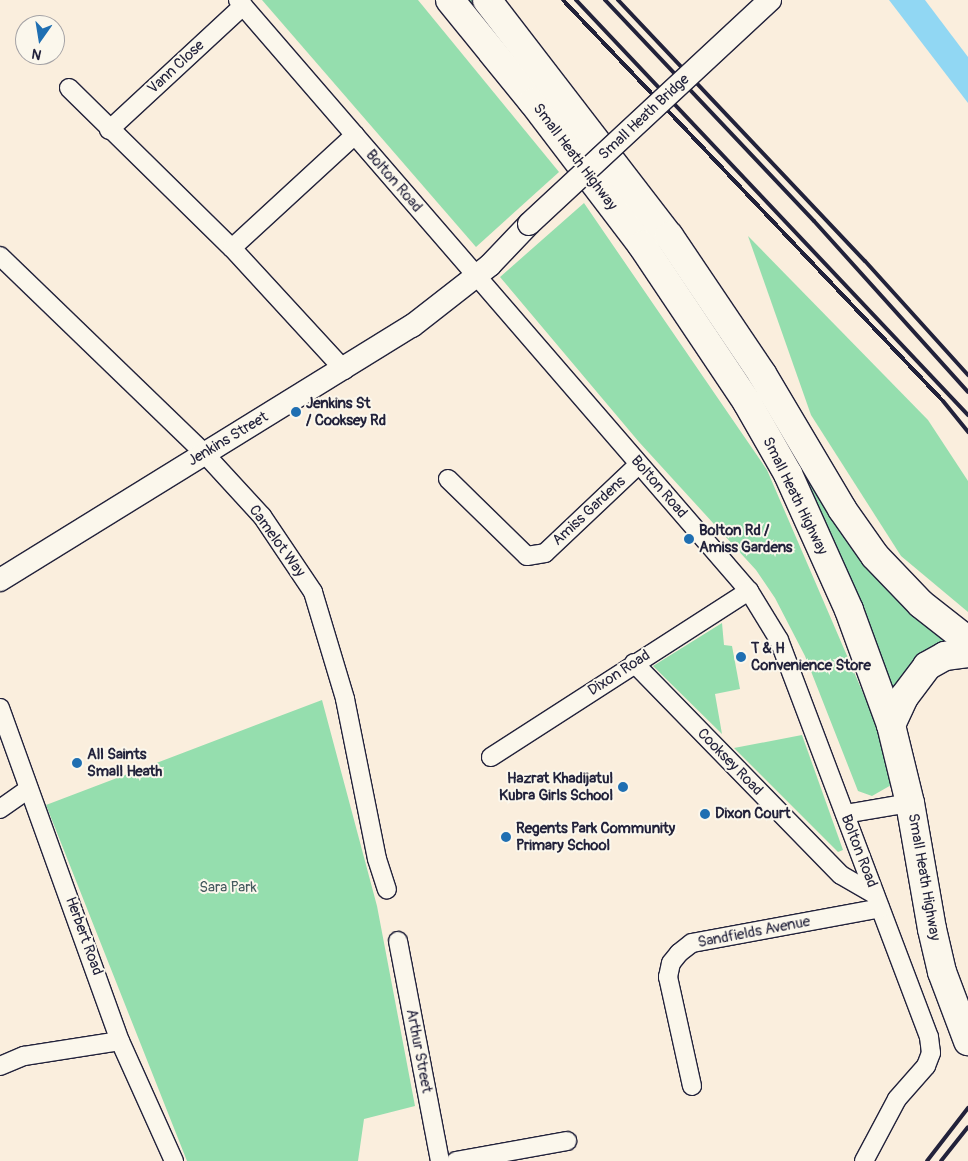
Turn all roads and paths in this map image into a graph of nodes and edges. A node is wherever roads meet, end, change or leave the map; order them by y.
1 (450, 0) edge
2 (487, 0) edge
3 (770, 0) edge
4 (241, 3) edge
5 (69, 88) dead end
6 (109, 130) junction
7 (355, 135) junction
8 (232, 248) junction
9 (0, 256) edge
10 (476, 275) junction
11 (344, 370) junction
12 (204, 452) junction
13 (639, 464) junction
14 (448, 479) dead end
15 (0, 580) edge
16 (749, 591) junction
17 (968, 641) edge
18 (968, 653) edge
19 (634, 663) junction
20 (0, 708) edge
21 (891, 725) junction
22 (491, 757) dead end
23 (29, 789) junction
24 (910, 803) junction
25 (0, 809) edge
26 (845, 814) junction
27 (387, 888) dead end
28 (878, 901) junction
29 (398, 941) dead end
30 (968, 1041) edge
31 (120, 1042) junction
32 (0, 1066) edge
33 (692, 1086) dead end
34 (567, 1142) dead end
35 (174, 1161) edge
36 (440, 1161) edge
37 (456, 1161) edge
38 (864, 1161) edge

1 - 21 highway, Small Heath Highway
2 - 17 highway, Small Heath Highway
3 - 10 street, Small Heath Bridge, bridge
4 - 6 street, Vann Close
4 - 7 street, Bolton Road
5 - 6 street
6 - 8 street
7 - 8 street
7 - 10 street, Bolton Road
8 - 11 street
9 - 12 street, Camelot Way
10 - 11 street, Jenkins Street
10 - 13 street, Bolton Road
11 - 12 street, Jenkins Street
12 - 15 street, Jenkins Street
12 - 27 street, Camelot Way
13 - 14 street, Amiss Gardens
13 - 16 street, Bolton Road
16 - 19 street, Dixon Road
16 - 26 street, Bolton Road
18 - 21 highway
19 - 22 street, Dixon Road
19 - 28 street, Cooksey Road
20 - 23 street, Herbert Road
21 - 24 highway, Small Heath Highway
23 - 25 street
23 - 31 street, Herbert Road
24 - 26 street
24 - 30 highway, Small Heath Highway
26 - 28 street, Bolton Road
28 - 33 street, Sandfields Avenue
28 - 38 street, Bolton Road
29 - 36 street, Arthur Street
31 - 32 street
31 - 35 street, Herbert Road
34 - 37 street

